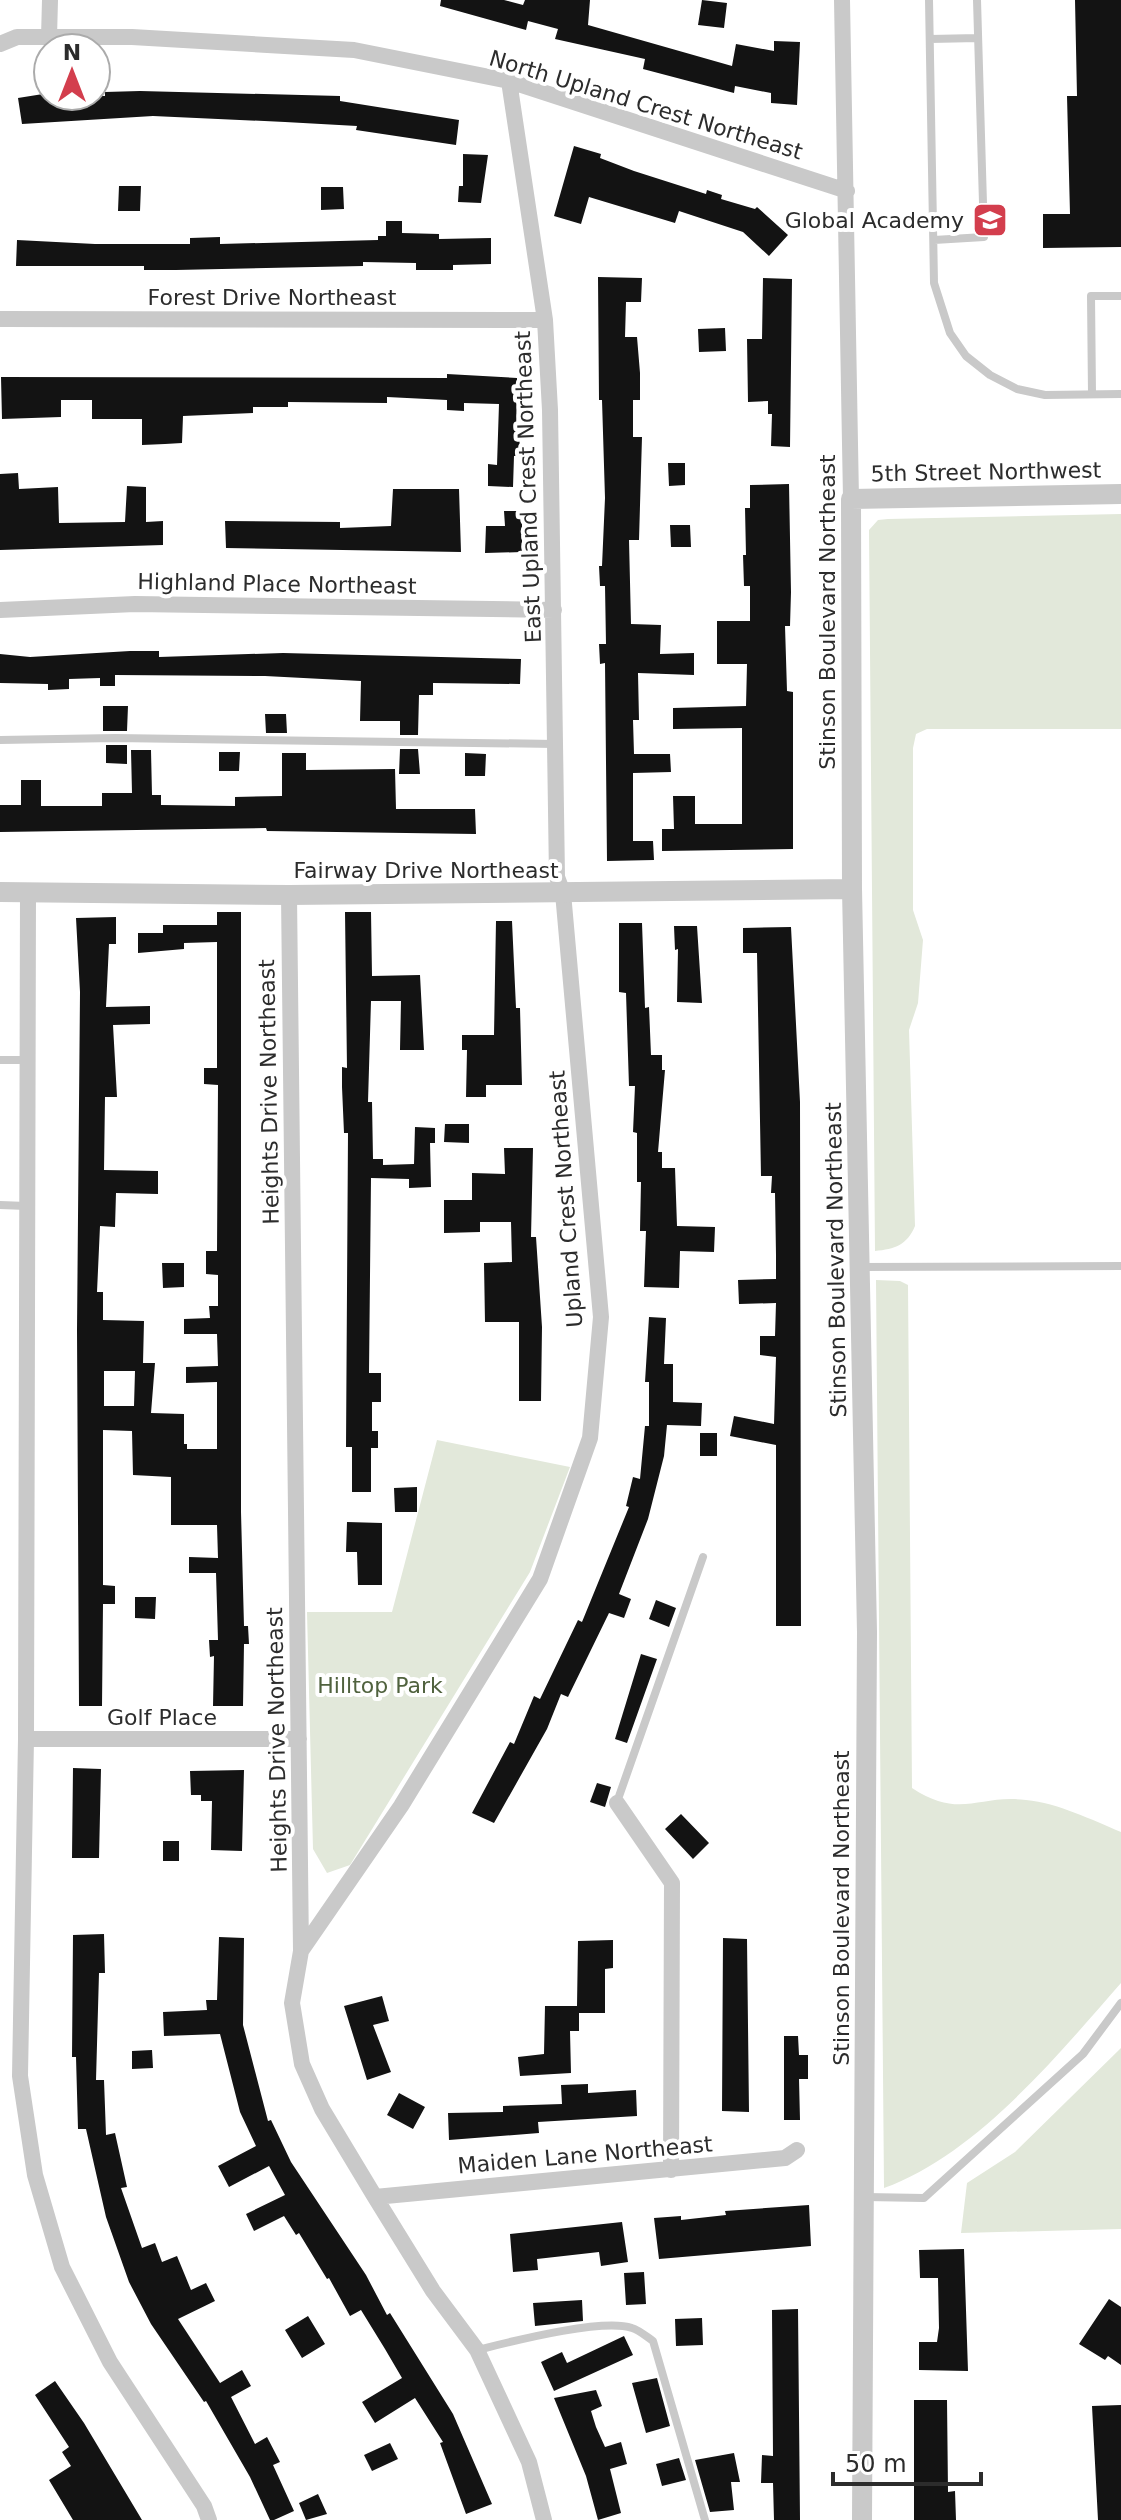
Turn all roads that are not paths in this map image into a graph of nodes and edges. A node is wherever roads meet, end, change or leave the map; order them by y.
1 (50, 0) edge
2 (842, 0) edge
3 (929, 0) edge
4 (977, 0) edge
5 (49, 32) edge
6 (32, 37) edge
7 (112, 37) edge
8 (978, 38) junction
9 (930, 39) junction
10 (0, 44) edge
11 (509, 81) junction
12 (847, 191) junction
13 (934, 240) junction
14 (1121, 296) edge
15 (0, 319) edge
16 (545, 320) junction
17 (1092, 394) junction
18 (1121, 394) edge
19 (1121, 494) edge
20 (851, 499) junction
21 (0, 610) edge
22 (554, 610) junction
23 (0, 740) edge
24 (556, 744) junction
25 (852, 889) junction
26 (0, 892) edge
27 (28, 892) junction
28 (563, 893) junction
29 (289, 895) junction
30 (0, 1060) edge
31 (28, 1060) junction
32 (0, 1205) edge
33 (28, 1206) junction
34 (1121, 1266) edge
35 (860, 1267) junction
36 (703, 1557) dead end
37 (26, 1739) junction
38 (299, 1739) junction
39 (617, 1803) joint
40 (301, 1951) junction
41 (1121, 2003) edge
42 (797, 2150) dead end
43 (671, 2170) junction
44 (375, 2197) junction
45 (864, 2197) junction
46 (477, 2350) junction
47 (209, 2520) edge
48 (544, 2520) edge
49 (705, 2520) edge
50 (862, 2520) edge

1 - 5 street
2 - 12 street, Stinson Boulevard Northeast
3 - 9 lane
4 - 8 lane
6 - 10 street, North Upland Crest Northeast
7 - 11 street, North Upland Crest Northeast
8 - 9 lane
8 - 13 lane
9 - 13 lane
11 - 12 street, North Upland Crest Northeast
11 - 16 street, East Upland Crest Northeast
12 - 20 street, Stinson Boulevard Northeast
13 - 17 lane
14 - 17 lane
15 - 16 street, Forest Drive Northeast
16 - 22 street, East Upland Crest Northeast
17 - 18 lane
19 - 20 street, 5th Street Northwest
20 - 25 street, Stinson Boulevard Northeast
21 - 22 street, Highland Place Northeast
22 - 24 street, East Upland Crest Northeast
23 - 24 lane
24 - 28 street, East Upland Crest Northeast
25 - 28 street, Fairway Drive Northeast
25 - 35 street, Stinson Boulevard Northeast
26 - 27 street, Fairway Drive Northeast
27 - 29 street, Fairway Drive Northeast
27 - 31 street
28 - 29 street, Fairway Drive Northeast
28 - 40 street, Upland Crest Northeast
29 - 38 street, Heights Drive Northeast
30 - 31 lane
31 - 33 street
32 - 33 lane
33 - 37 street
34 - 35 lane
35 - 45 street, Stinson Boulevard Northeast
36 - 39 lane
37 - 38 street, Golf Place
37 - 47 street
38 - 40 street, Heights Drive Northeast
39 - 43 street
40 - 44 street, Heights Drive Northeast
41 - 45 lane
42 - 43 street, Maiden Lane Northeast
43 - 44 street, Maiden Lane Northeast
44 - 46 street, Heights Drive Northeast
45 - 50 street, Stinson Boulevard Northeast
46 - 48 street, Heights Drive Northeast
46 - 49 lane

